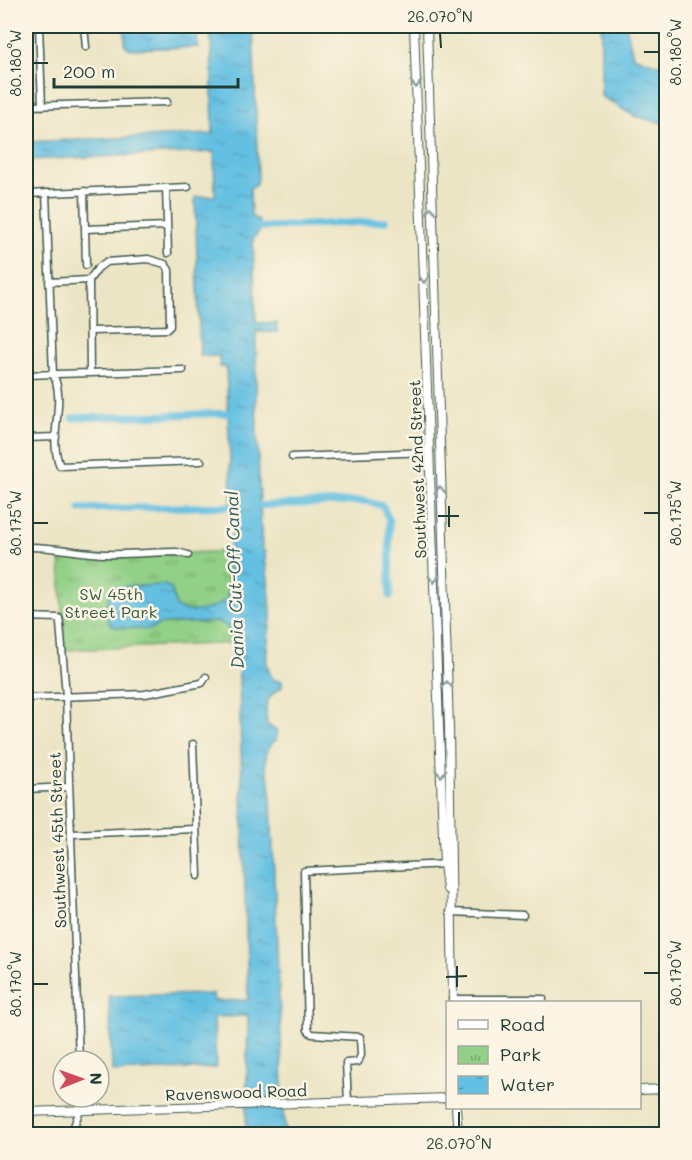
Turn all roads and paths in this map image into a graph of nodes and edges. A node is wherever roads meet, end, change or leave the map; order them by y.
1 (39, 26) edge
2 (84, 26) edge
3 (414, 26) edge
4 (427, 26) edge
5 (86, 47) dead end
6 (167, 102) dead end
7 (26, 106) edge
8 (42, 106) junction
9 (188, 187) dead end
10 (166, 188) junction
11 (84, 191) junction
12 (46, 193) junction
13 (26, 194) edge
14 (167, 226) junction
15 (85, 229) junction
16 (168, 253) dead end
17 (86, 265) dead end
18 (88, 280) junction
19 (49, 282) junction
20 (91, 331) junction
21 (183, 370) dead end
22 (90, 373) junction
23 (53, 374) junction
24 (26, 375) edge
25 (428, 382) junction
26 (437, 401) junction
27 (56, 437) junction
28 (26, 438) edge
29 (430, 452) junction
30 (292, 457) dead end
31 (201, 461) dead end
32 (26, 547) edge
33 (188, 555) dead end
34 (435, 600) junction
35 (444, 615) junction
36 (26, 617) edge
37 (206, 677) dead end
38 (66, 696) junction
39 (26, 698) edge
40 (194, 744) dead end
41 (69, 787) junction
42 (26, 789) edge
43 (195, 829) junction
44 (71, 834) junction
45 (448, 864) junction
46 (198, 876) dead end
47 (450, 912) junction
48 (523, 915) dead end
49 (543, 999) dead end
50 (453, 1001) edge
51 (79, 1049) edge
52 (666, 1089) edge
53 (641, 1090) edge
54 (446, 1098) edge
55 (348, 1101) junction
56 (456, 1109) edge
57 (80, 1110) junction
58 (26, 1112) edge
59 (71, 1134) edge
60 (458, 1134) edge

1 - 8 street
2 - 5 street
3 -> 25 street, Southwest 42nd Street
26 -> 4 street, Southwest 42nd Street
6 - 8 street
7 - 8 street
9 - 10 street
10 - 11 street
10 - 14 street
11 - 12 street
11 - 15 street
12 - 13 street
12 - 19 street
14 - 15 street
14 - 16 street
15 - 17 street
18 - 19 street
18 - 20 street
18 - 20 street
19 - 23 street
20 - 22 street
21 - 22 street
22 - 23 street
23 - 24 street
23 - 27 street
25 - 26 street
25 - 29 street, Southwest 42nd Street
35 -> 26 street, Southwest 42nd Street
27 - 28 street
27 - 31 street
29 - 30 street
29 -> 34 street, Southwest 42nd Street
32 - 33 street
34 - 35 street
34 -> 45 street, Southwest 42nd Street
45 -> 35 street, Southwest 42nd Street
36 - 38 street, Southwest 45th Street
37 - 38 street
38 - 39 street
38 - 41 street, Southwest 45th Street
40 - 43 street
41 - 42 street
41 - 44 street, Southwest 45th Street
43 - 44 street
43 - 46 street
44 - 51 street, Southwest 45th Street
45 - 47 street, Southwest 42nd Street
45 - 55 street
47 - 48 street
47 - 50 street, Southwest 42nd Street
49 - 50 street
52 - 53 street
54 - 55 street, Ravenswood Road
55 - 57 street, Ravenswood Road
56 - 60 street
57 - 58 street, Ravenswood Road
57 - 59 street

